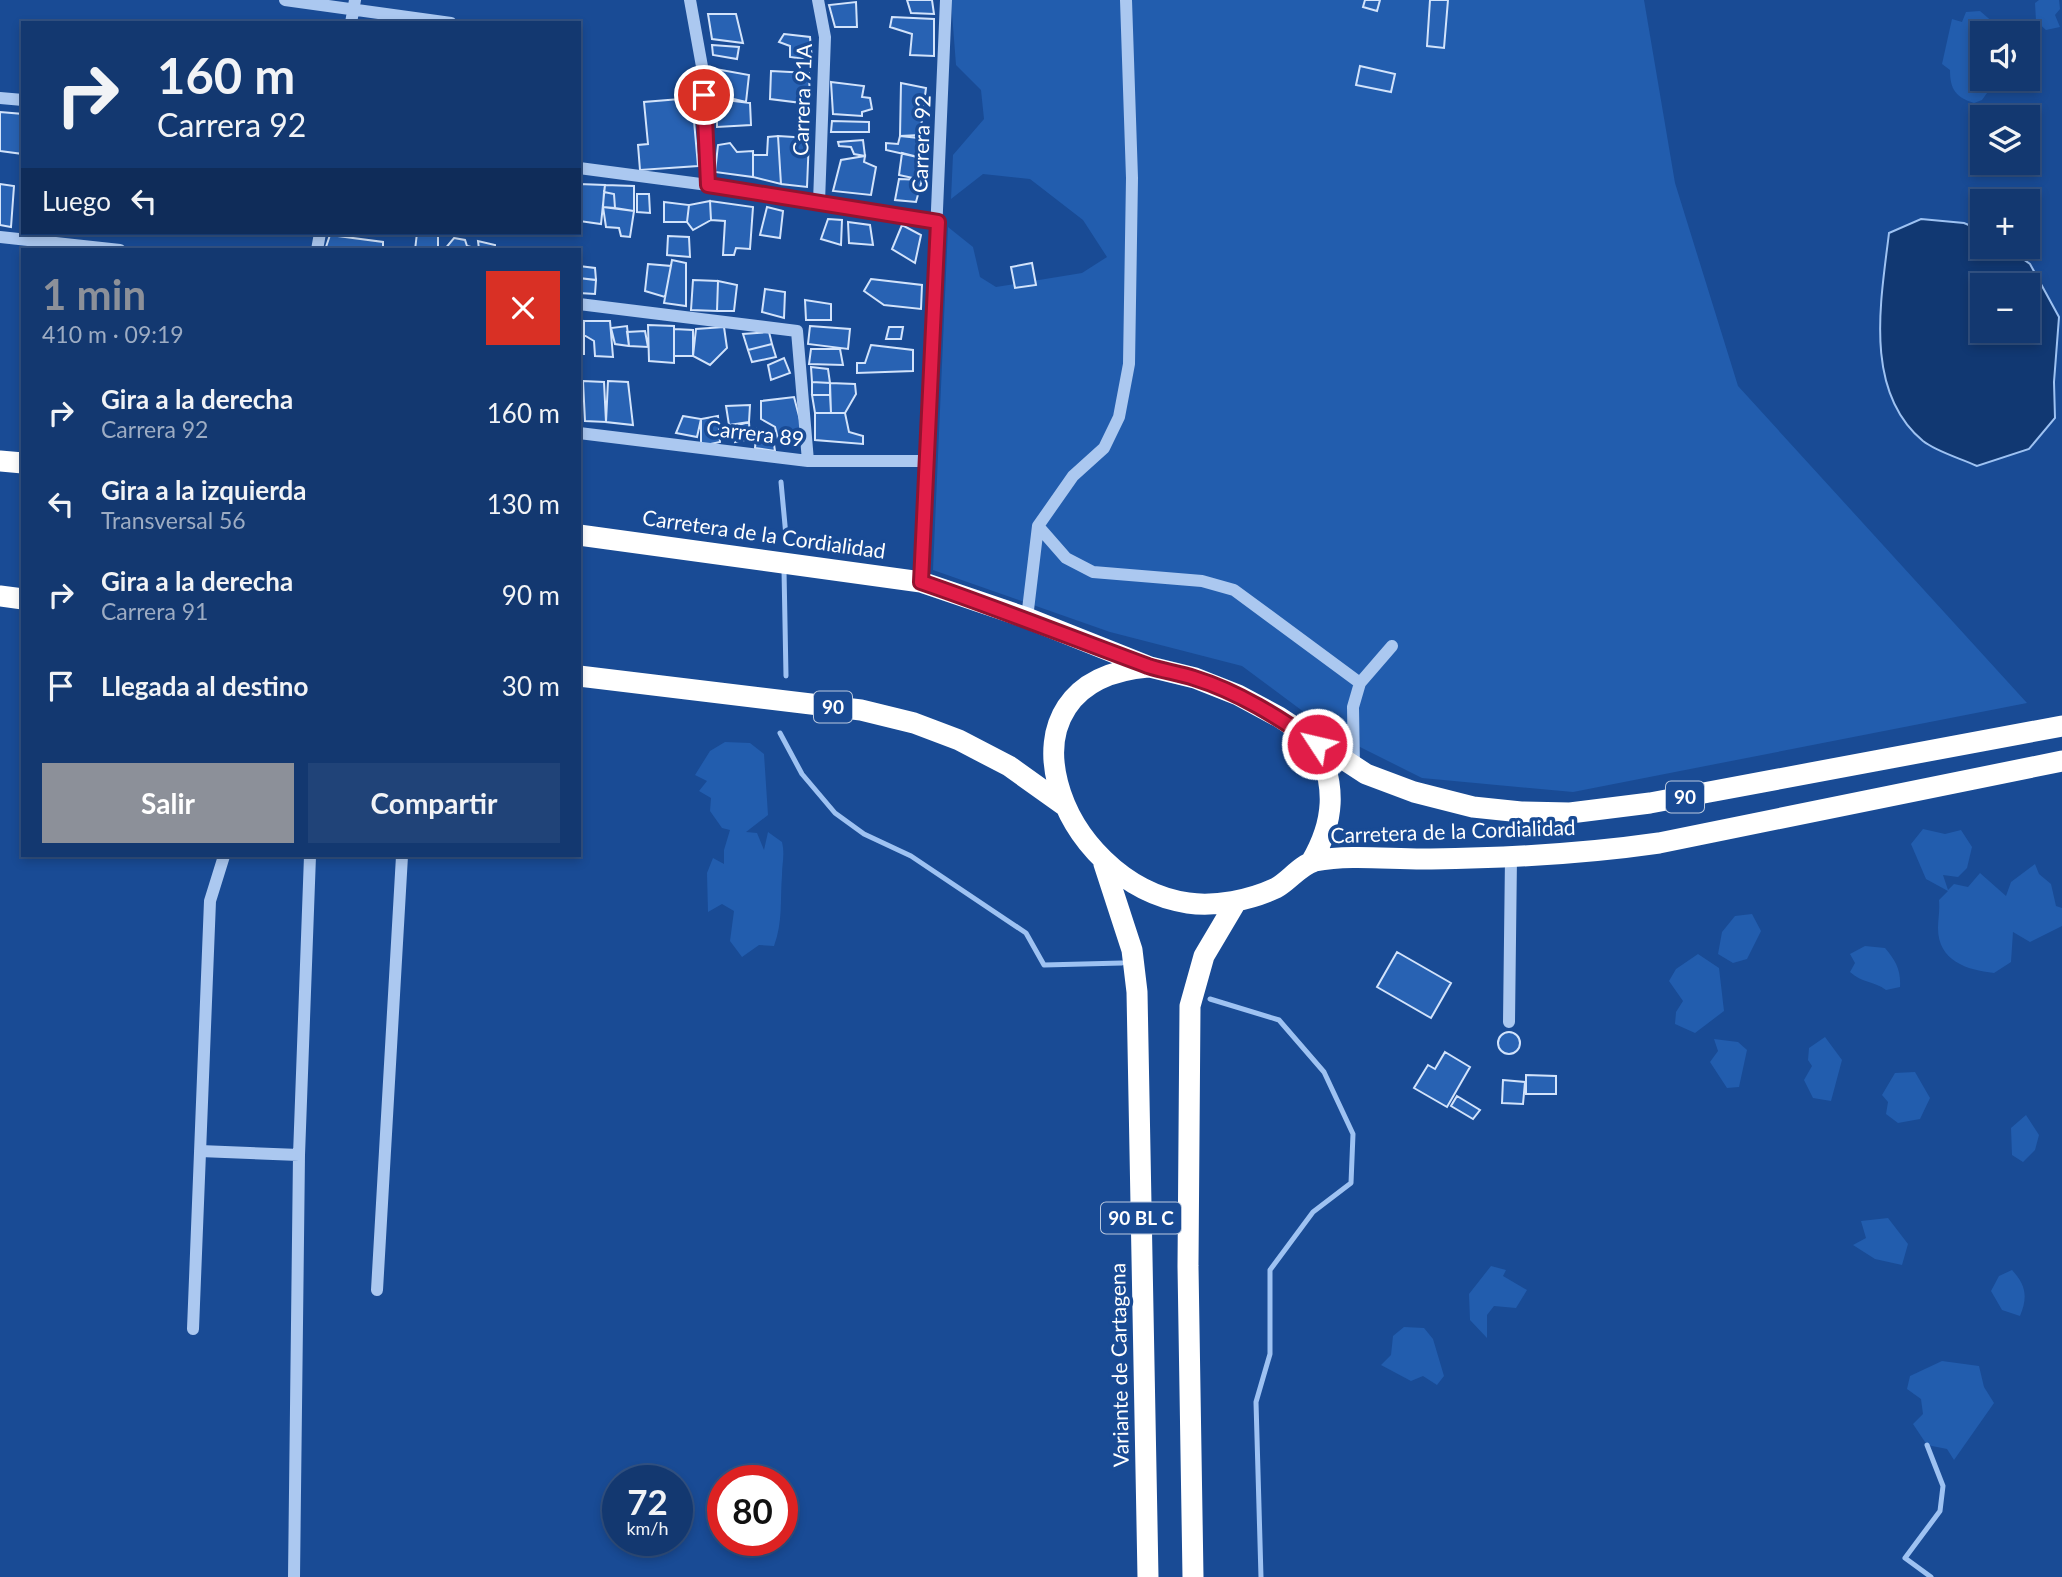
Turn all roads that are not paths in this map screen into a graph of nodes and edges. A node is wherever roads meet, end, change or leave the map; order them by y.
1 (285, 0) edge
2 (690, 0) edge
3 (818, 0) edge
4 (946, 0) edge
5 (1126, 0) edge
6 (353, 11) edge
7 (435, 21) edge
8 (0, 98) edge
9 (21, 100) edge
10 (581, 168) edge
11 (708, 185) junction
12 (819, 202) junction
13 (938, 222) junction
14 (0, 237) edge
15 (102, 248) edge
16 (581, 304) edge
17 (581, 433) edge
18 (808, 460) junction
19 (0, 461) edge
20 (927, 461) junction
21 (21, 463) edge
22 (1038, 526) junction
23 (581, 535) edge
24 (921, 582) junction
25 (0, 596) edge
26 (21, 599) edge
27 (1027, 618) junction
28 (1392, 646) dead end
29 (1150, 667) junction
30 (581, 676) edge
31 (1360, 683) junction
32 (2062, 726) edge
33 (1317, 744) junction
34 (2062, 761) edge
35 (1354, 768) junction
36 (1065, 806) junction
37 (223, 857) edge
38 (310, 857) edge
39 (402, 857) edge
40 (1511, 857) junction
41 (1311, 862) junction
42 (1104, 864) junction
43 (1236, 902) junction
44 (1509, 1022) dead end
45 (200, 1151) junction
46 (299, 1155) junction
47 (377, 1290) dead end
48 (193, 1329) dead end
49 (294, 1577) edge
50 (1148, 1577) edge
51 (1193, 1577) edge

1 - 6 street
2 - 11 street
3 - 12 street, Carrera 91A
4 - 13 street, Carrera 92
5 - 22 street
6 - 7 street
8 - 9 street
10 - 11 street
11 - 12 street
12 - 13 street
13 - 20 street, Carrera 92
14 - 15 street
16 - 18 street
17 - 18 street, Carrera 89
18 - 20 street, Carrera 89
19 - 21 highway
20 - 24 street, Carrera 92
22 - 27 street
22 - 31 street
23 - 24 highway, Carretera de la Cordialidad
24 - 27 highway, Carretera de la Cordialidad
25 - 26 highway
27 - 29 highway, Carretera de la Cordialidad
28 - 31 street
29 - 33 highway, Carretera de la Cordialidad
29 - 36 highway
30 - 36 highway, Carretera de la Cordialidad / 90
31 - 35 street
32 - 35 highway, Carretera de la Cordialidad / 90
33 - 35 highway, Carretera de la Cordialidad / 90
33 - 41 highway
34 - 40 highway, Carretera de la Cordialidad / 90
36 - 42 highway, Carretera de la Cordialidad
37 - 45 street
38 - 46 street
39 - 47 street
40 - 41 highway, Carretera de la Cordialidad / 90
40 - 44 street
41 - 43 highway, Carretera de la Cordialidad
42 - 43 highway, Carretera de la Cordialidad
42 - 50 highway, Variante de Cartagena / 90 BL C
43 - 51 highway, 90 BL C
45 - 46 street
45 - 48 street
46 - 49 street

